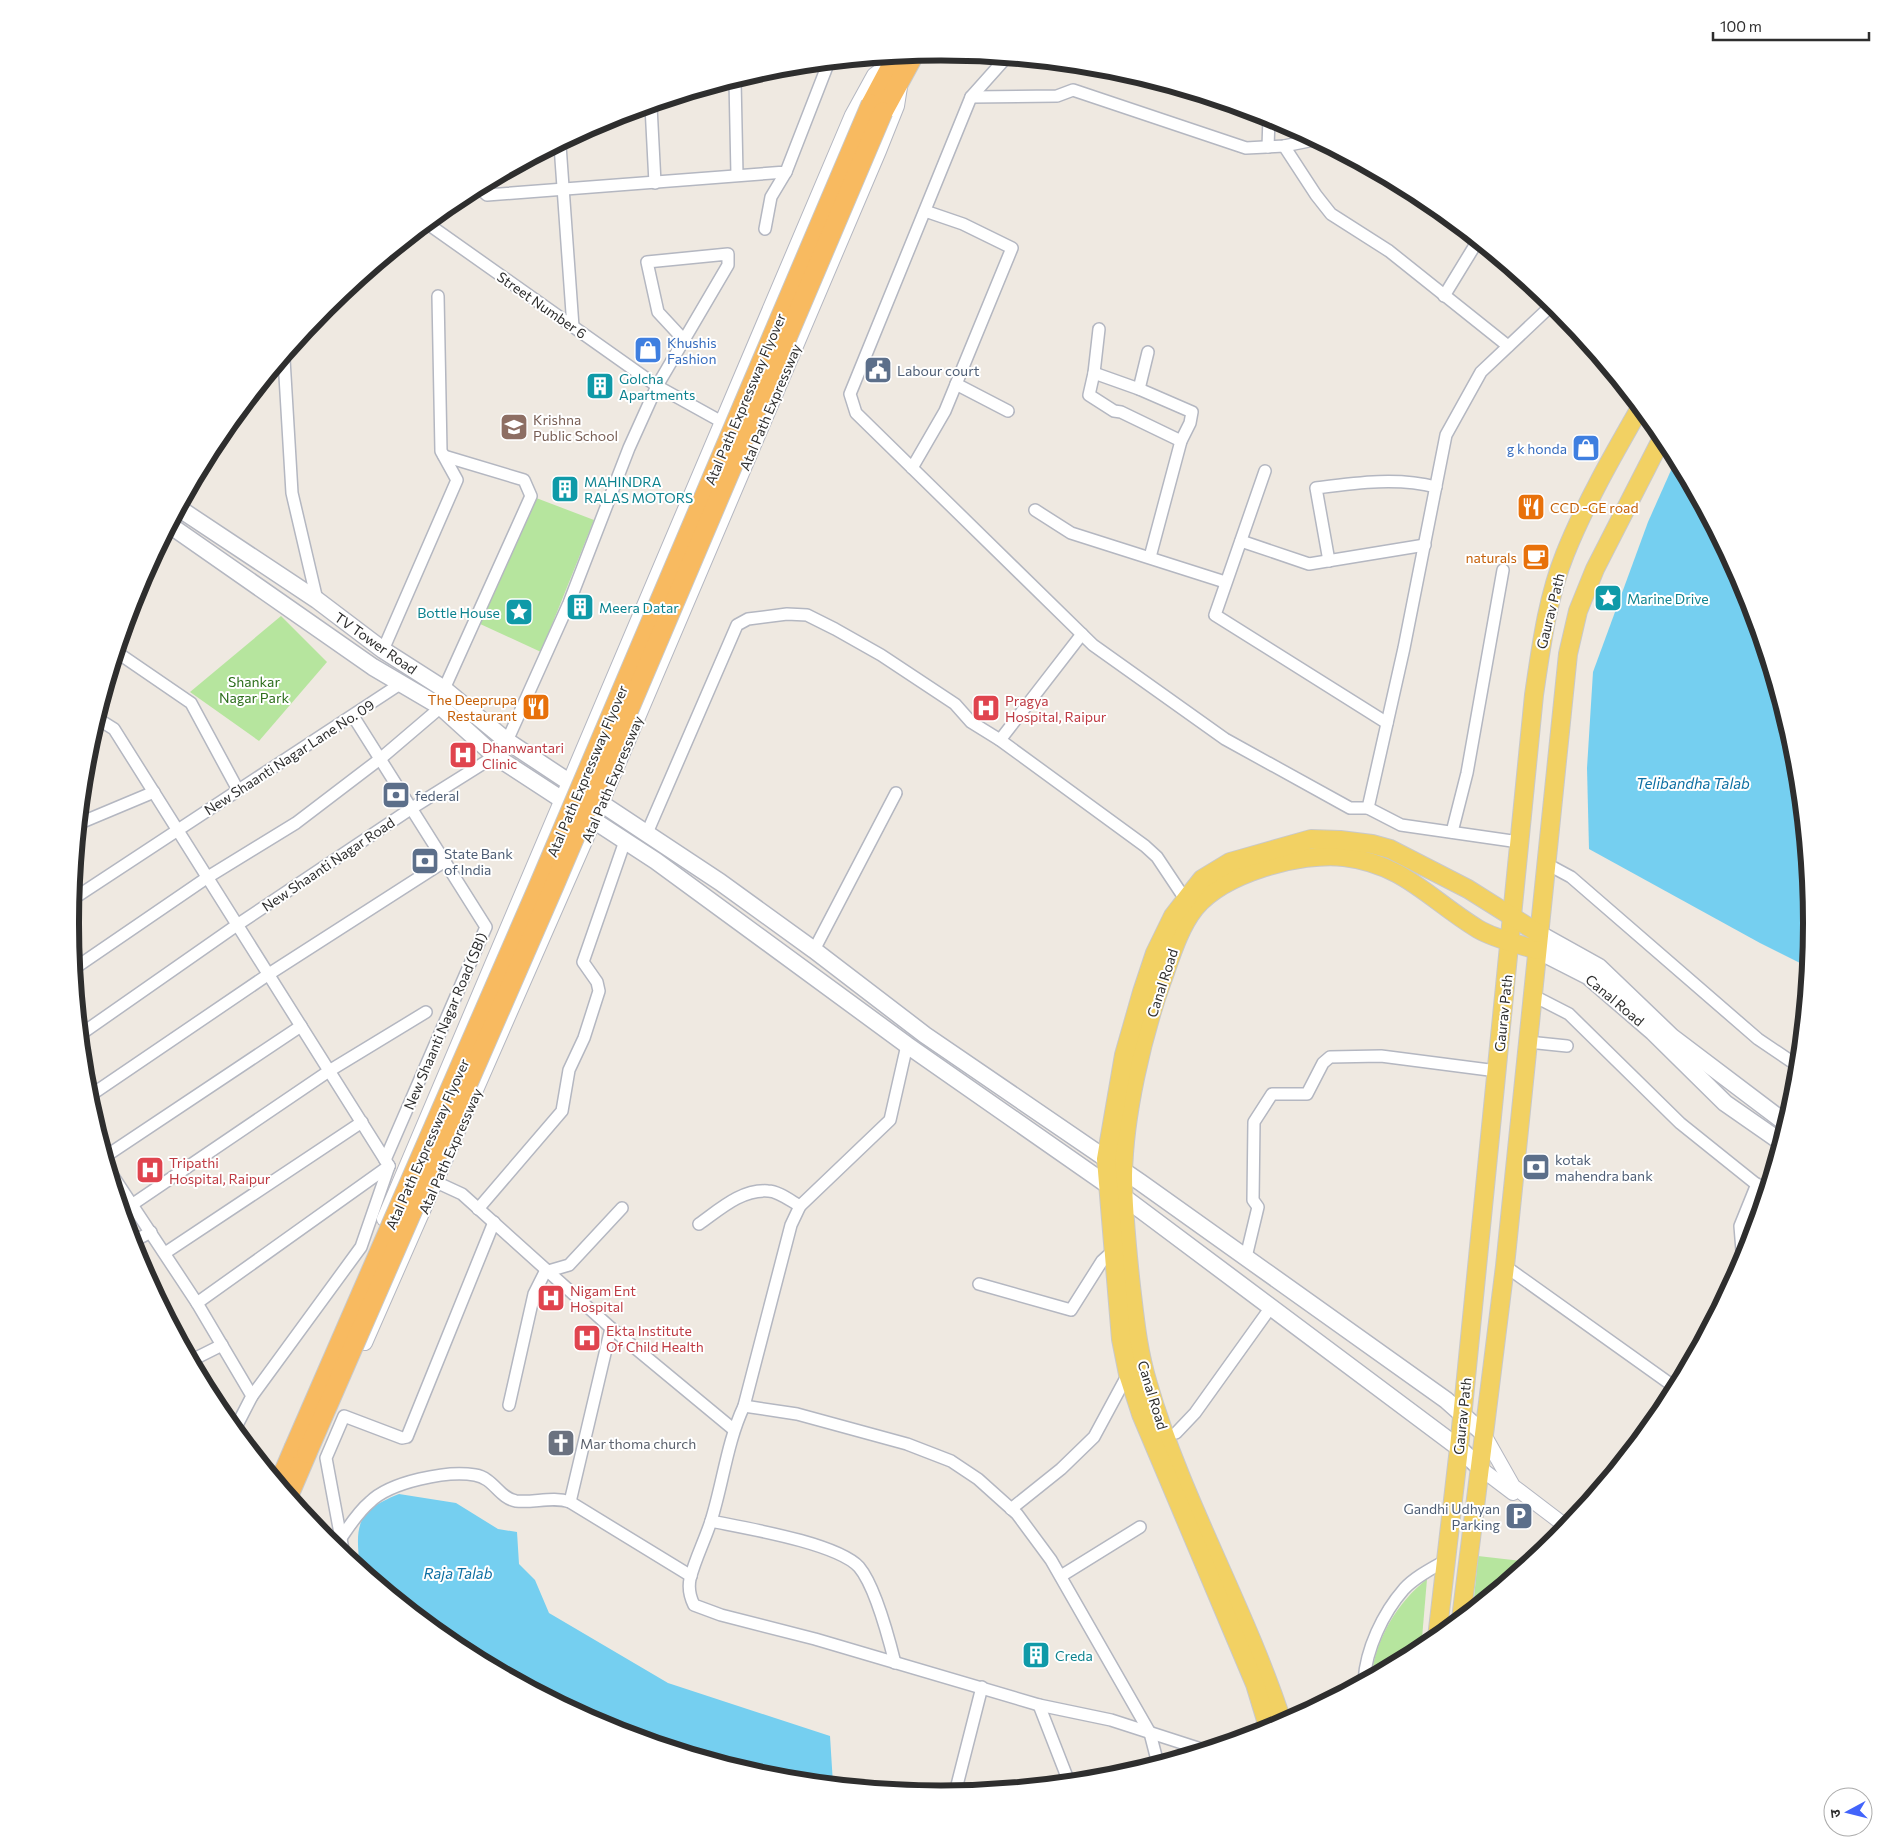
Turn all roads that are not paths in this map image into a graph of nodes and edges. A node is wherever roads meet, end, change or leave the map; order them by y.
1 (1001, 63) edge
2 (897, 64) edge
3 (826, 70) edge
4 (735, 87) edge
5 (971, 97) junction
6 (651, 112) edge
7 (1269, 126) edge
8 (1305, 142) edge
9 (1284, 146) junction
10 (1268, 147) junction
11 (560, 150) edge
12 (786, 172) junction
13 (737, 175) junction
14 (655, 183) junction
15 (563, 190) junction
16 (484, 193) edge
17 (926, 211) junction
18 (433, 228) edge
19 (765, 229) dead end
20 (1475, 246) edge
21 (438, 296) dead end
22 (1444, 296) junction
23 (1547, 310) edge
24 (573, 327) junction
25 (1099, 329) dead end
26 (684, 340) junction
27 (1508, 346) junction
28 (1148, 352) dead end
29 (284, 366) edge
30 (1094, 373) junction
31 (956, 384) junction
32 (657, 386) junction
33 (1139, 389) junction
34 (1008, 411) dead end
35 (1637, 414) edge
36 (722, 422) junction
37 (1181, 441) junction
38 (1659, 445) edge
39 (444, 456) junction
40 (912, 468) junction
41 (1265, 471) dead end
42 (1436, 487) junction
43 (1036, 510) dead end
44 (184, 513) edge
45 (175, 529) edge
46 (1241, 541) junction
47 (1425, 545) junction
48 (1150, 557) junction
49 (1329, 561) junction
50 (1503, 570) dead end
51 (1225, 582) junction
52 (317, 600) junction
53 (1082, 634) junction
54 (383, 650) junction
55 (122, 656) edge
56 (400, 684) junction
57 (444, 689) junction
58 (441, 707) junction
59 (353, 716) junction
60 (104, 723) edge
61 (1387, 723) junction
62 (1000, 740) junction
63 (507, 741) junction
64 (495, 756) junction
65 (380, 759) junction
66 (568, 782) junction
67 (238, 790) junction
68 (154, 792) junction
69 (896, 793) dead end
70 (561, 799) junction
71 (602, 804) junction
72 (412, 808) junction
73 (1368, 808) junction
74 (86, 820) edge
75 (594, 821) junction
76 (177, 830) junction
77 (1452, 832) junction
78 (647, 833) junction
79 (625, 841) junction
80 (1519, 842) junction
81 (666, 845) junction
82 (445, 861) junction
83 (656, 861) junction
84 (1546, 863) junction
85 (208, 878) junction
86 (80, 894) edge
87 (1189, 905) junction
88 (1512, 916) junction
89 (237, 925) junction
90 (1510, 941) junction
91 (1538, 941) junction
92 (814, 950) junction
93 (80, 964) edge
94 (268, 974) junction
95 (1532, 995) junction
96 (426, 1012) dead end
97 (301, 1026) junction
98 (86, 1030) edge
99 (1528, 1042) junction
100 (907, 1045) junction
101 (1567, 1046) dead end
102 (1792, 1062) edge
103 (329, 1071) junction
104 (1497, 1071) junction
105 (96, 1092) edge
106 (1780, 1120) edge
107 (362, 1122) junction
108 (1776, 1139) edge
109 (111, 1153) edge
110 (1106, 1159) junction
111 (387, 1163) junction
112 (1123, 1171) junction
113 (436, 1182) junction
114 (121, 1186) edge
115 (1109, 1186) junction
116 (1762, 1188) edge
117 (1124, 1197) junction
118 (133, 1204) junction
119 (800, 1206) junction
120 (622, 1208) dead end
121 (478, 1209) junction
122 (494, 1222) junction
123 (699, 1224) dead end
124 (151, 1232) junction
125 (139, 1238) edge
126 (1741, 1244) edge
127 (1113, 1251) junction
128 (165, 1253) junction
129 (1246, 1257) junction
130 (1505, 1266) junction
131 (548, 1271) junction
132 (979, 1284) dead end
133 (197, 1302) junction
134 (1271, 1307) junction
135 (612, 1328) junction
136 (222, 1344) junction
137 (197, 1358) edge
138 (1128, 1374) junction
139 (1670, 1384) edge
140 (252, 1396) junction
141 (509, 1405) dead end
142 (744, 1406) junction
143 (1462, 1414) junction
144 (239, 1422) edge
145 (733, 1429) junction
146 (1176, 1433) dead end
147 (1483, 1433) junction
148 (1459, 1448) junction
149 (300, 1451) junction
150 (1480, 1468) junction
151 (280, 1476) edge
152 (281, 1477) edge
153 (291, 1490) edge
154 (292, 1491) edge
155 (570, 1502) junction
156 (1012, 1509) junction
157 (711, 1521) junction
158 (1561, 1522) edge
159 (1140, 1527) dead end
160 (1557, 1527) edge
161 (341, 1538) junction
162 (342, 1542) edge
163 (1445, 1561) junction
164 (691, 1576) junction
165 (1061, 1576) junction
166 (1462, 1611) edge
167 (1438, 1628) edge
168 (895, 1664) junction
169 (1365, 1674) edge
170 (982, 1687) junction
171 (1039, 1705) junction
172 (1280, 1716) edge
173 (1266, 1722) edge
174 (1150, 1733) junction
175 (1195, 1747) edge
176 (1156, 1758) edge
177 (1067, 1776) edge
178 (957, 1785) edge

1 - 5 street
2 - 36 street, Atal Path Expressway
2 - 71 street, Atal Path Expressway
2 - 149 highway, Atal Path Expressway Flyover, bridge
3 - 12 street
4 - 13 street
5 - 10 street
5 - 17 street
6 - 14 street
7 - 10 street
8 - 9 street
9 - 10 street
9 - 22 street
11 - 15 street
12 - 13 street
12 - 19 street
13 - 14 street
14 - 15 street
15 - 16 street
15 - 24 street
17 - 31 street
17 - 40 street
18 - 24 street, Street Number 6
20 - 22 street
21 - 39 street
22 - 27 street
23 - 27 street
24 - 32 street, Street Number 6
25 - 30 street
26 - 26 street
26 - 32 street
27 - 42 street
28 - 33 street
29 - 52 street
30 - 33 street
30 - 37 street
31 - 34 street
31 - 40 street
32 - 36 street, Street Number 6
32 - 63 street
33 - 37 street
35 - 80 main road, Gaurav Path
36 - 66 street, Atal Path Expressway
37 - 48 street
38 - 84 main road
39 - 54 street
39 - 57 street
40 - 53 street
41 - 46 street
42 - 47 street
42 - 49 street
43 - 48 street
44 - 52 main road, TV Tower Road
45 - 56 main road, TV Tower Road
46 - 49 street
46 - 51 street
47 - 49 street
47 - 61 street
48 - 51 street
50 - 77 street
51 - 61 street
52 - 54 main road, TV Tower Road
53 - 62 street
53 - 73 street
54 - 57 main road, TV Tower Road
55 - 67 street
56 - 58 main road, TV Tower Road
56 - 59 street, New Shaanti Nagar Lane No. 09
57 - 63 main road, TV Tower Road
58 - 64 main road, TV Tower Road
58 - 65 street
59 - 65 street, New Shaanti Nagar Road (SBI)
59 - 67 street, New Shaanti Nagar Lane No. 09
60 - 68 street
61 - 73 street
62 - 78 street
62 - 87 street
63 - 64 street
63 - 66 main road, TV Tower Road
64 - 70 main road, TV Tower Road
64 - 72 street, New Shaanti Nagar Road
65 - 72 street, New Shaanti Nagar Road (SBI)
65 - 85 street
66 - 70 street, Atal Path Expressway
66 - 71 main road, TV Tower Road
67 - 76 street, New Shaanti Nagar Lane No. 09
68 - 74 street
68 - 76 street
69 - 92 street
70 - 75 main road, TV Tower Road
70 - 151 street, Atal Path Expressway
71 - 75 street, Atal Path Expressway
71 - 78 main road, TV Tower Road
72 - 82 street, New Shaanti Nagar Road (SBI)
72 - 89 street, New Shaanti Nagar Road
73 - 77 street
75 - 79 main road, TV Tower Road
75 - 113 street, Atal Path Expressway
76 - 85 street
76 - 86 street, New Shaanti Nagar Lane No. 09
77 - 80 street
78 - 81 main road, TV Tower Road
79 - 83 main road, TV Tower Road
79 - 121 street
80 - 88 main road, Gaurav Path
81 - 83 main road
81 - 92 main road, TV Tower Road
82 - 94 street
82 - 111 street, New Shaanti Nagar Road (SBI)
83 - 100 main road, TV Tower Road
84 - 91 main road
84 - 102 street
85 - 89 street
85 - 93 street
87 - 88 main road
87 - 90 main road, Canal Road
87 - 110 main road
87 - 112 main road, Canal Road
88 - 90 main road, Gaurav Path
88 - 91 main road
89 - 94 street
89 - 98 street, New Shaanti Nagar Road
90 - 91 main road, Canal Road
90 - 104 main road, Gaurav Path
91 - 95 main road
91 - 106 main road, Canal Road
91 - 108 main road, Canal Road
92 - 110 main road, TV Tower Road
94 - 97 street
94 - 105 street
95 - 99 main road
95 - 116 street
96 - 103 street
97 - 103 street
97 - 109 street
99 - 101 street
99 - 130 main road
100 - 115 main road, TV Tower Road
100 - 119 street
103 - 107 street
103 - 118 street
104 - 129 street
104 - 143 main road, Gaurav Path
107 - 111 street
107 - 128 street
110 - 112 main road, TV Tower Road
110 - 115 main road
111 - 133 street
111 - 140 street
112 - 117 main road, Canal Road
112 - 129 main road, TV Tower Road
113 - 121 street
113 - 154 street, Atal Path Expressway
114 - 118 street
115 - 117 main road, TV Tower Road
115 - 127 main road
116 - 126 street
117 - 134 main road, TV Tower Road
117 - 172 main road, Canal Road
118 - 124 street
119 - 123 street
119 - 142 street
120 - 131 street
121 - 122 street
122 - 131 street
122 - 161 street
124 - 125 street
124 - 128 street
127 - 132 street
127 - 138 main road
128 - 133 street
129 - 143 main road, TV Tower Road
130 - 139 street
130 - 147 main road
131 - 135 street
131 - 141 street
133 - 136 street
134 - 146 street
134 - 148 main road, TV Tower Road
135 - 145 street
135 - 155 street
136 - 137 street
136 - 140 street
138 - 156 street
138 - 173 main road
140 - 144 street
142 - 145 street
142 - 156 street
143 - 147 main road, TV Tower Road
143 - 148 main road, Gaurav Path
145 - 157 street
147 - 150 main road
147 - 158 street
148 - 150 main road, TV Tower Road
148 - 163 main road, Gaurav Path
149 - 152 highway, Atal Path Expressway Flyover
149 - 153 highway, Atal Path Expressway Flyover
150 - 160 street
150 - 166 main road
155 - 161 street
155 - 164 street
156 - 165 street
157 - 164 street
157 - 168 street
159 - 165 street
161 - 162 street
163 - 167 main road, Gaurav Path
163 - 169 street
164 - 168 street
165 - 174 street
168 - 170 street
170 - 171 street
170 - 178 street
171 - 174 street
171 - 177 street
174 - 175 street
174 - 176 street

